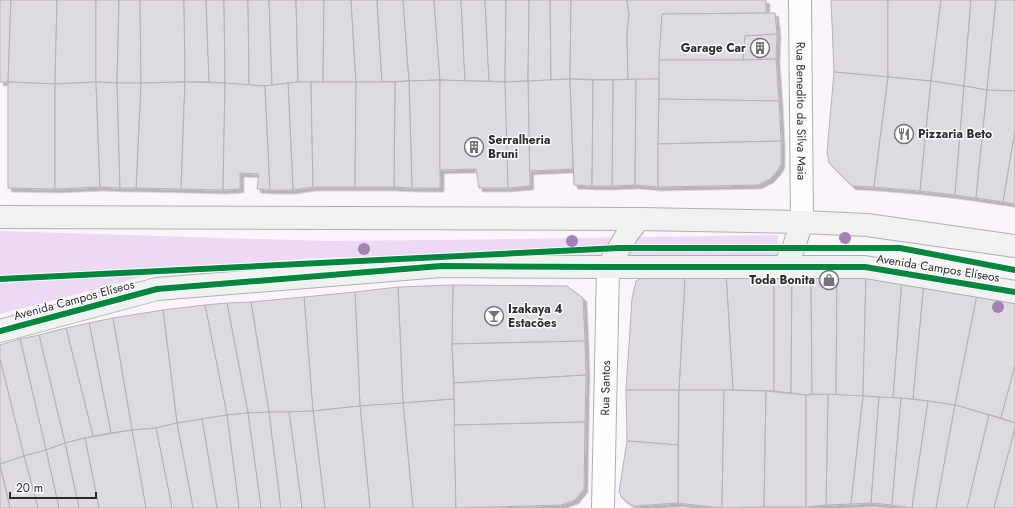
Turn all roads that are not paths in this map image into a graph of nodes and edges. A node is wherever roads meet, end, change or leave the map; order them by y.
1 (800, 0) edge
2 (0, 217) edge
3 (639, 219) junction
4 (802, 222) junction
5 (1015, 246) edge
6 (608, 267) junction
7 (784, 267) junction
8 (1015, 292) edge
9 (0, 332) edge
10 (603, 508) edge

1 - 4 street, Rua Benedito da Silva Maia
2 - 3 street
3 - 4 street
3 - 6 street
4 - 5 street
4 - 7 street
6 - 7 street, Avenida Campos Elíseos
6 - 9 street, Avenida Campos Elíseos
6 - 10 street, Rua Santos
7 - 8 street, Avenida Campos Elíseos

